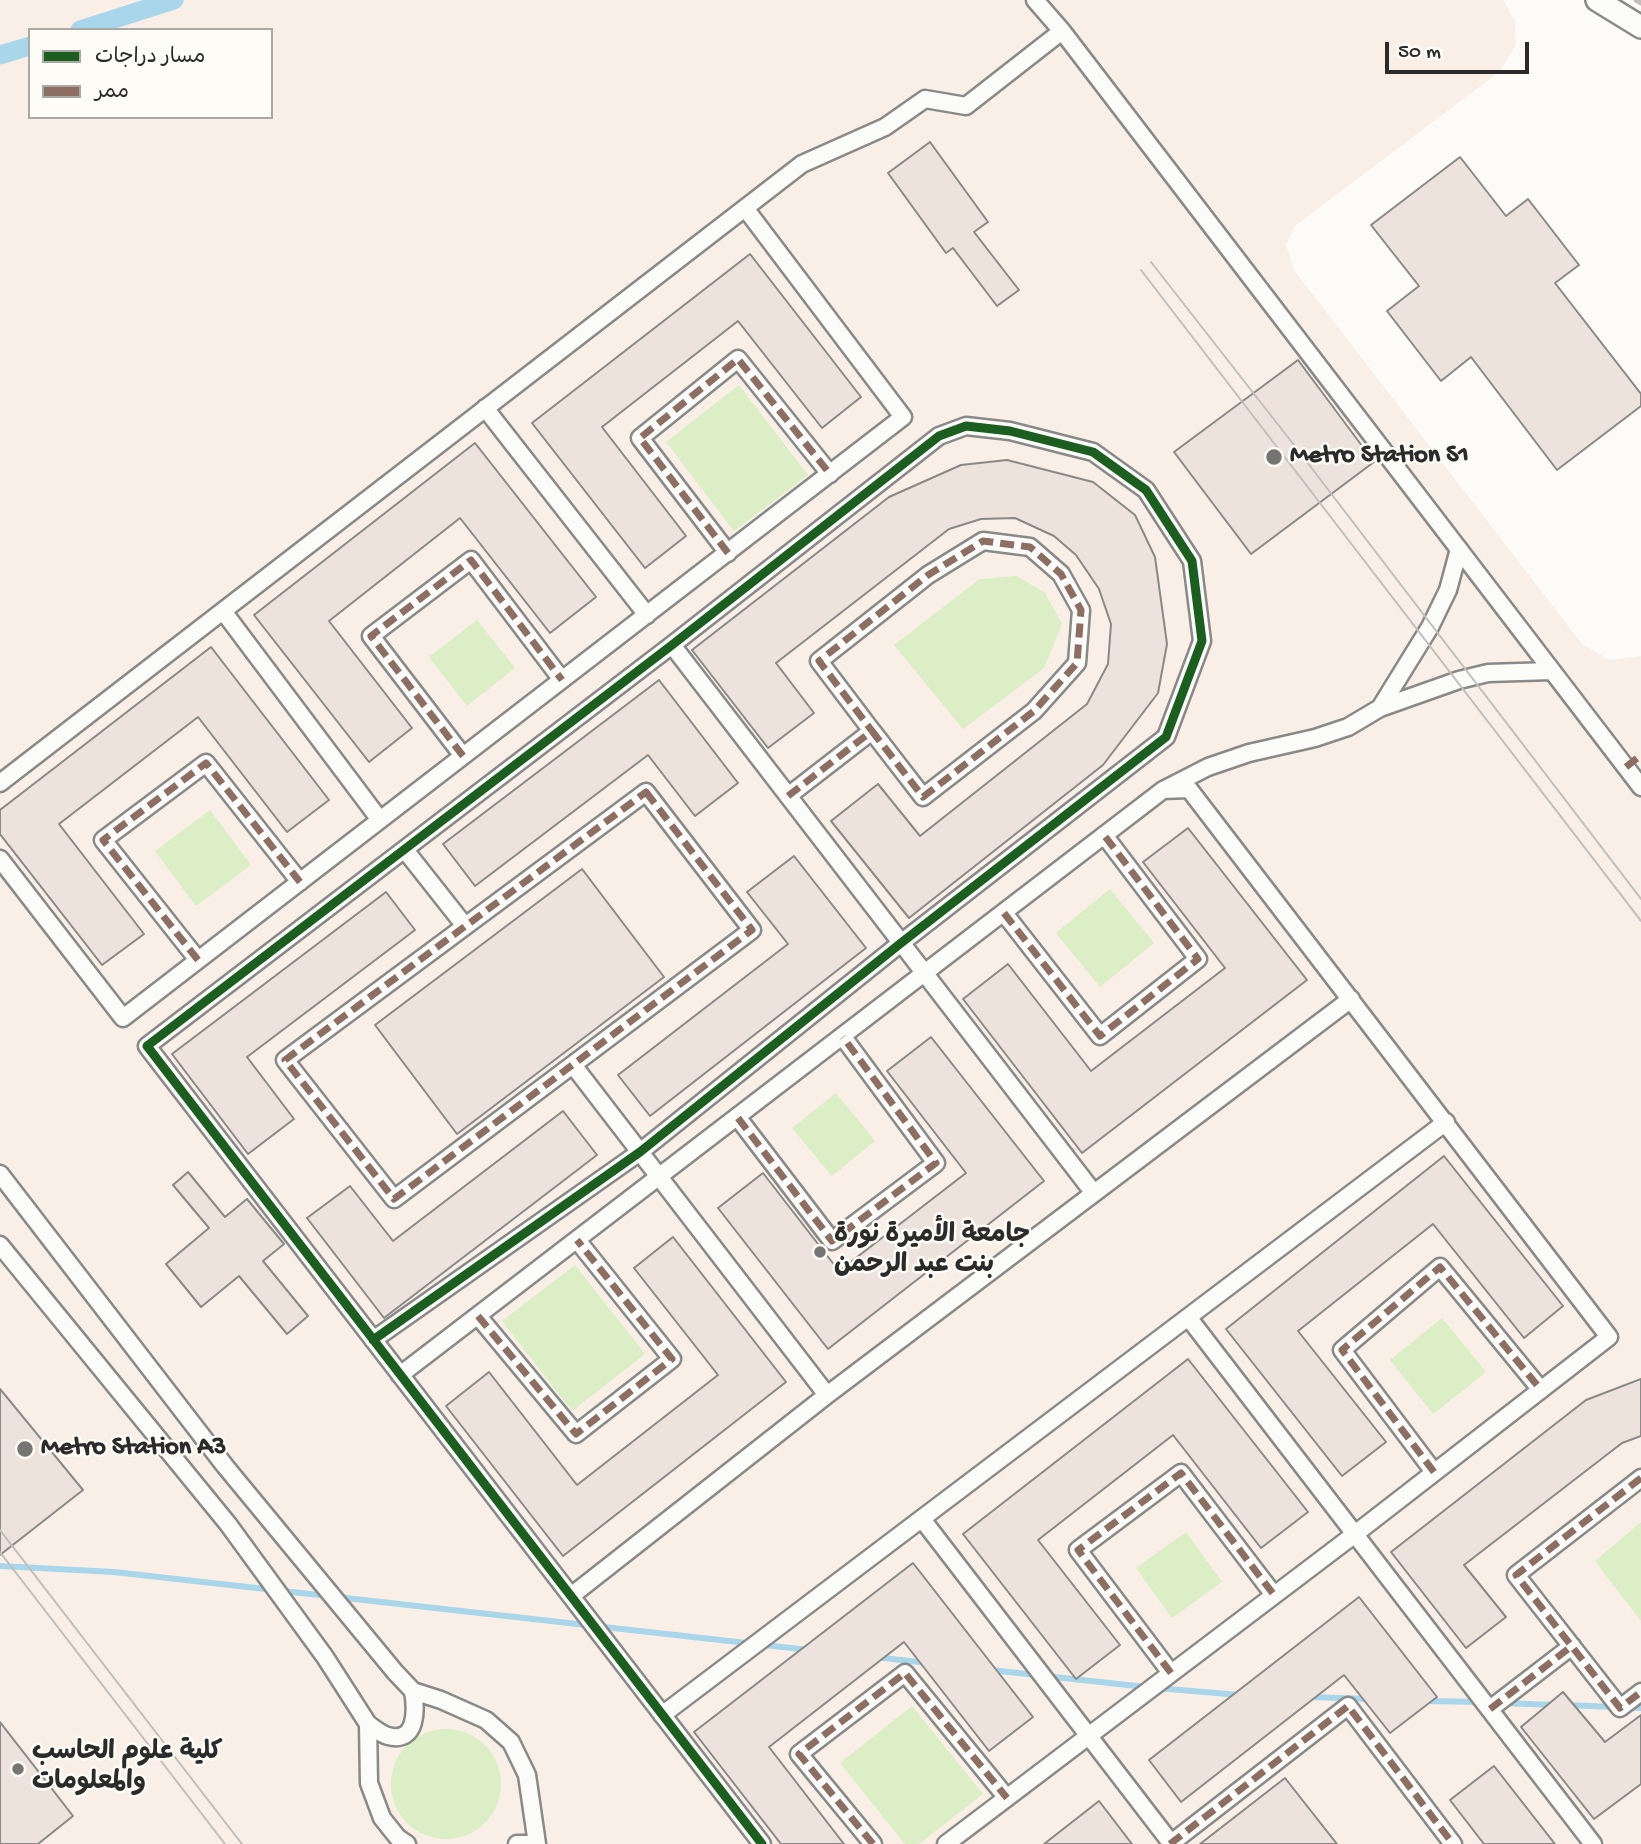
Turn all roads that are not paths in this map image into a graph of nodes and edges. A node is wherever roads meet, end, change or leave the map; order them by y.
1 (1035, 0) edge
2 (1597, 0) edge
3 (1641, 27) edge
4 (1062, 31) junction
5 (745, 208) junction
6 (485, 408) junction
7 (830, 474) junction
8 (1459, 549) junction
9 (727, 552) junction
10 (223, 611) junction
11 (647, 615) junction
12 (673, 645) junction
13 (1552, 671) junction
14 (562, 680) junction
15 (1380, 708) junction
16 (872, 731) junction
17 (463, 756) junction
18 (0, 783) edge
19 (1641, 787) edge
20 (1163, 790) junction
21 (788, 796) junction
22 (380, 820) junction
23 (1104, 835) junction
24 (405, 849) junction
25 (0, 859) edge
26 (300, 882) junction
27 (1004, 913) junction
28 (465, 926) junction
29 (901, 943) junction
30 (198, 960) junction
31 (925, 974) junction
32 (1351, 999) junction
33 (843, 1037) junction
34 (573, 1065) junction
35 (738, 1118) junction
36 (1446, 1122) junction
37 (640, 1152) junction
38 (0, 1174) edge
39 (660, 1177) junction
40 (1093, 1192) junction
41 (577, 1240) junction
42 (0, 1245) edge
43 (478, 1316) junction
44 (1188, 1317) junction
45 (373, 1340) junction
46 (400, 1375) junction
47 (1541, 1390) junction
48 (827, 1395) junction
49 (1434, 1472) junction
50 (1641, 1478) edge
51 (922, 1519) junction
52 (1355, 1534) junction
53 (1274, 1595) junction
54 (570, 1596) junction
55 (1572, 1646) junction
56 (1171, 1674) junction
57 (413, 1691) junction
58 (1641, 1692) edge
59 (1490, 1709) junction
60 (662, 1715) junction
61 (368, 1724) junction
62 (1088, 1736) junction
63 (1007, 1798) junction
64 (407, 1844) edge
65 (517, 1844) edge
66 (531, 1844) edge
67 (537, 1844) edge
68 (762, 1844) edge
69 (873, 1844) edge
70 (946, 1844) edge
71 (1171, 1844) edge
72 (1453, 1844) edge
73 (1593, 1844) edge

1 - 4 street
2 - 3 main road
4 - 5 street
4 - 8 street
5 - 6 street
5 - 7 street
6 - 10 street
6 - 11 street
7 - 9 street
7 - 9 street
8 - 13 street
8 - 15 street
9 - 11 street
10 - 18 street
10 - 22 street
11 - 14 street
12 - 21 street
12 - 24 street
12 - 29 street
13 - 15 street
13 - 19 street
14 - 17 street
14 - 17 street
15 - 20 street
16 - 16 street
16 - 21 street
17 - 22 street
20 - 23 street
20 - 32 street
21 - 29 street
22 - 26 street
23 - 27 street
23 - 27 street
24 - 28 street
24 - 45 street
25 - 30 street
26 - 30 street
26 - 30 street
27 - 31 street
28 - 34 street
28 - 34 street
29 - 31 street
29 - 37 street
31 - 33 street
31 - 40 street
32 - 36 street
32 - 40 street
33 - 35 street
33 - 35 street
34 - 37 street
35 - 39 street
36 - 44 street
36 - 47 street
37 - 39 street
37 - 45 street
38 - 57 street
39 - 41 street
39 - 48 street
40 - 48 street
41 - 43 street
41 - 43 street
42 - 61 street
43 - 46 street
44 - 51 street
44 - 52 street
45 - 46 street
46 - 54 street
47 - 49 street
47 - 49 street
48 - 54 street
49 - 52 street
50 - 55 street
51 - 60 street
51 - 62 street
52 - 53 street
52 - 59 street
53 - 56 street
53 - 56 street
54 - 60 street
55 - 58 street
55 - 59 street
56 - 62 street
57 - 61 street
57 - 67 street
59 - 73 street
60 - 68 street
61 - 64 street
62 - 63 street
62 - 71 street
63 - 69 street
63 - 70 street
65 - 66 street
71 - 72 street

